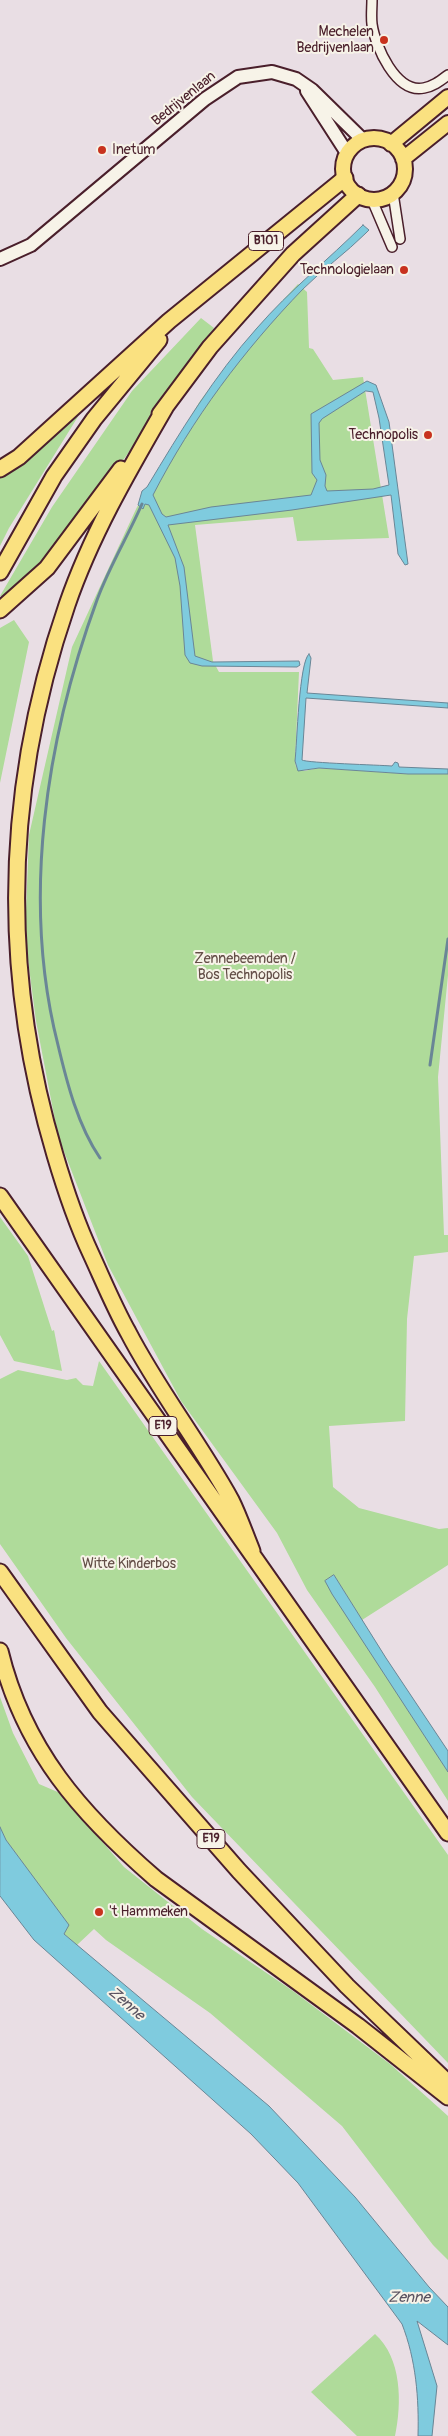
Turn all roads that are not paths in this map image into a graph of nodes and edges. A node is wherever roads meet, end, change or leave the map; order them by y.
1 (372, 0) edge
2 (448, 75) edge
3 (304, 84) junction
4 (448, 97) edge
5 (448, 123) edge
6 (362, 140) junction
7 (391, 144) junction
8 (347, 153) junction
9 (403, 159) junction
10 (345, 178) junction
11 (393, 193) junction
12 (365, 198) junction
13 (400, 239) dead end
14 (392, 247) dead end
15 (0, 259) edge
16 (188, 306) junction
17 (166, 406) junction
18 (0, 469) edge
19 (0, 572) edge
20 (0, 610) edge
21 (0, 1196) edge
22 (252, 1551) junction
23 (0, 1572) edge
24 (0, 1651) edge
25 (448, 1834) edge
26 (448, 2083) edge
27 (448, 2097) edge

1 - 2 street
3 - 6 main road, Bedrijvenlaan
3 - 8 main road
3 - 15 main road, Bedrijvenlaan
4 - 7 highway
5 - 9 highway
6 - 7 highway
6 - 8 highway
7 - 9 highway
8 - 10 highway
9 - 11 highway
10 - 12 highway
10 - 16 highway, B101
11 - 12 highway, B101
11 - 13 street
12 - 14 street
12 - 17 highway, B101
16 - 18 highway
16 - 19 highway
17 - 20 highway
17 - 22 highway
21 - 22 highway, E19
22 - 25 highway, E19
23 - 26 highway, E19
24 - 27 highway

